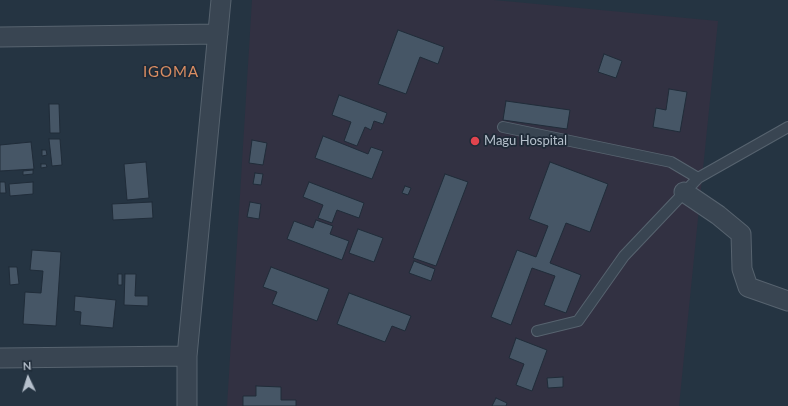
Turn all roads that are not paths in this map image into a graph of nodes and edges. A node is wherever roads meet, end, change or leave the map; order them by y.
1 (221, 0) edge
2 (218, 34) junction
3 (0, 37) edge
4 (503, 126) dead end
5 (788, 127) edge
6 (698, 178) junction
7 (684, 192) junction
8 (788, 301) edge
9 (538, 331) dead end
10 (187, 356) junction
11 (0, 358) edge
12 (186, 406) edge

1 - 2 street
2 - 3 street
2 - 10 street
4 - 6 lane
5 - 6 lane
6 - 7 lane
7 - 8 street
7 - 9 lane
10 - 11 street
10 - 12 street

